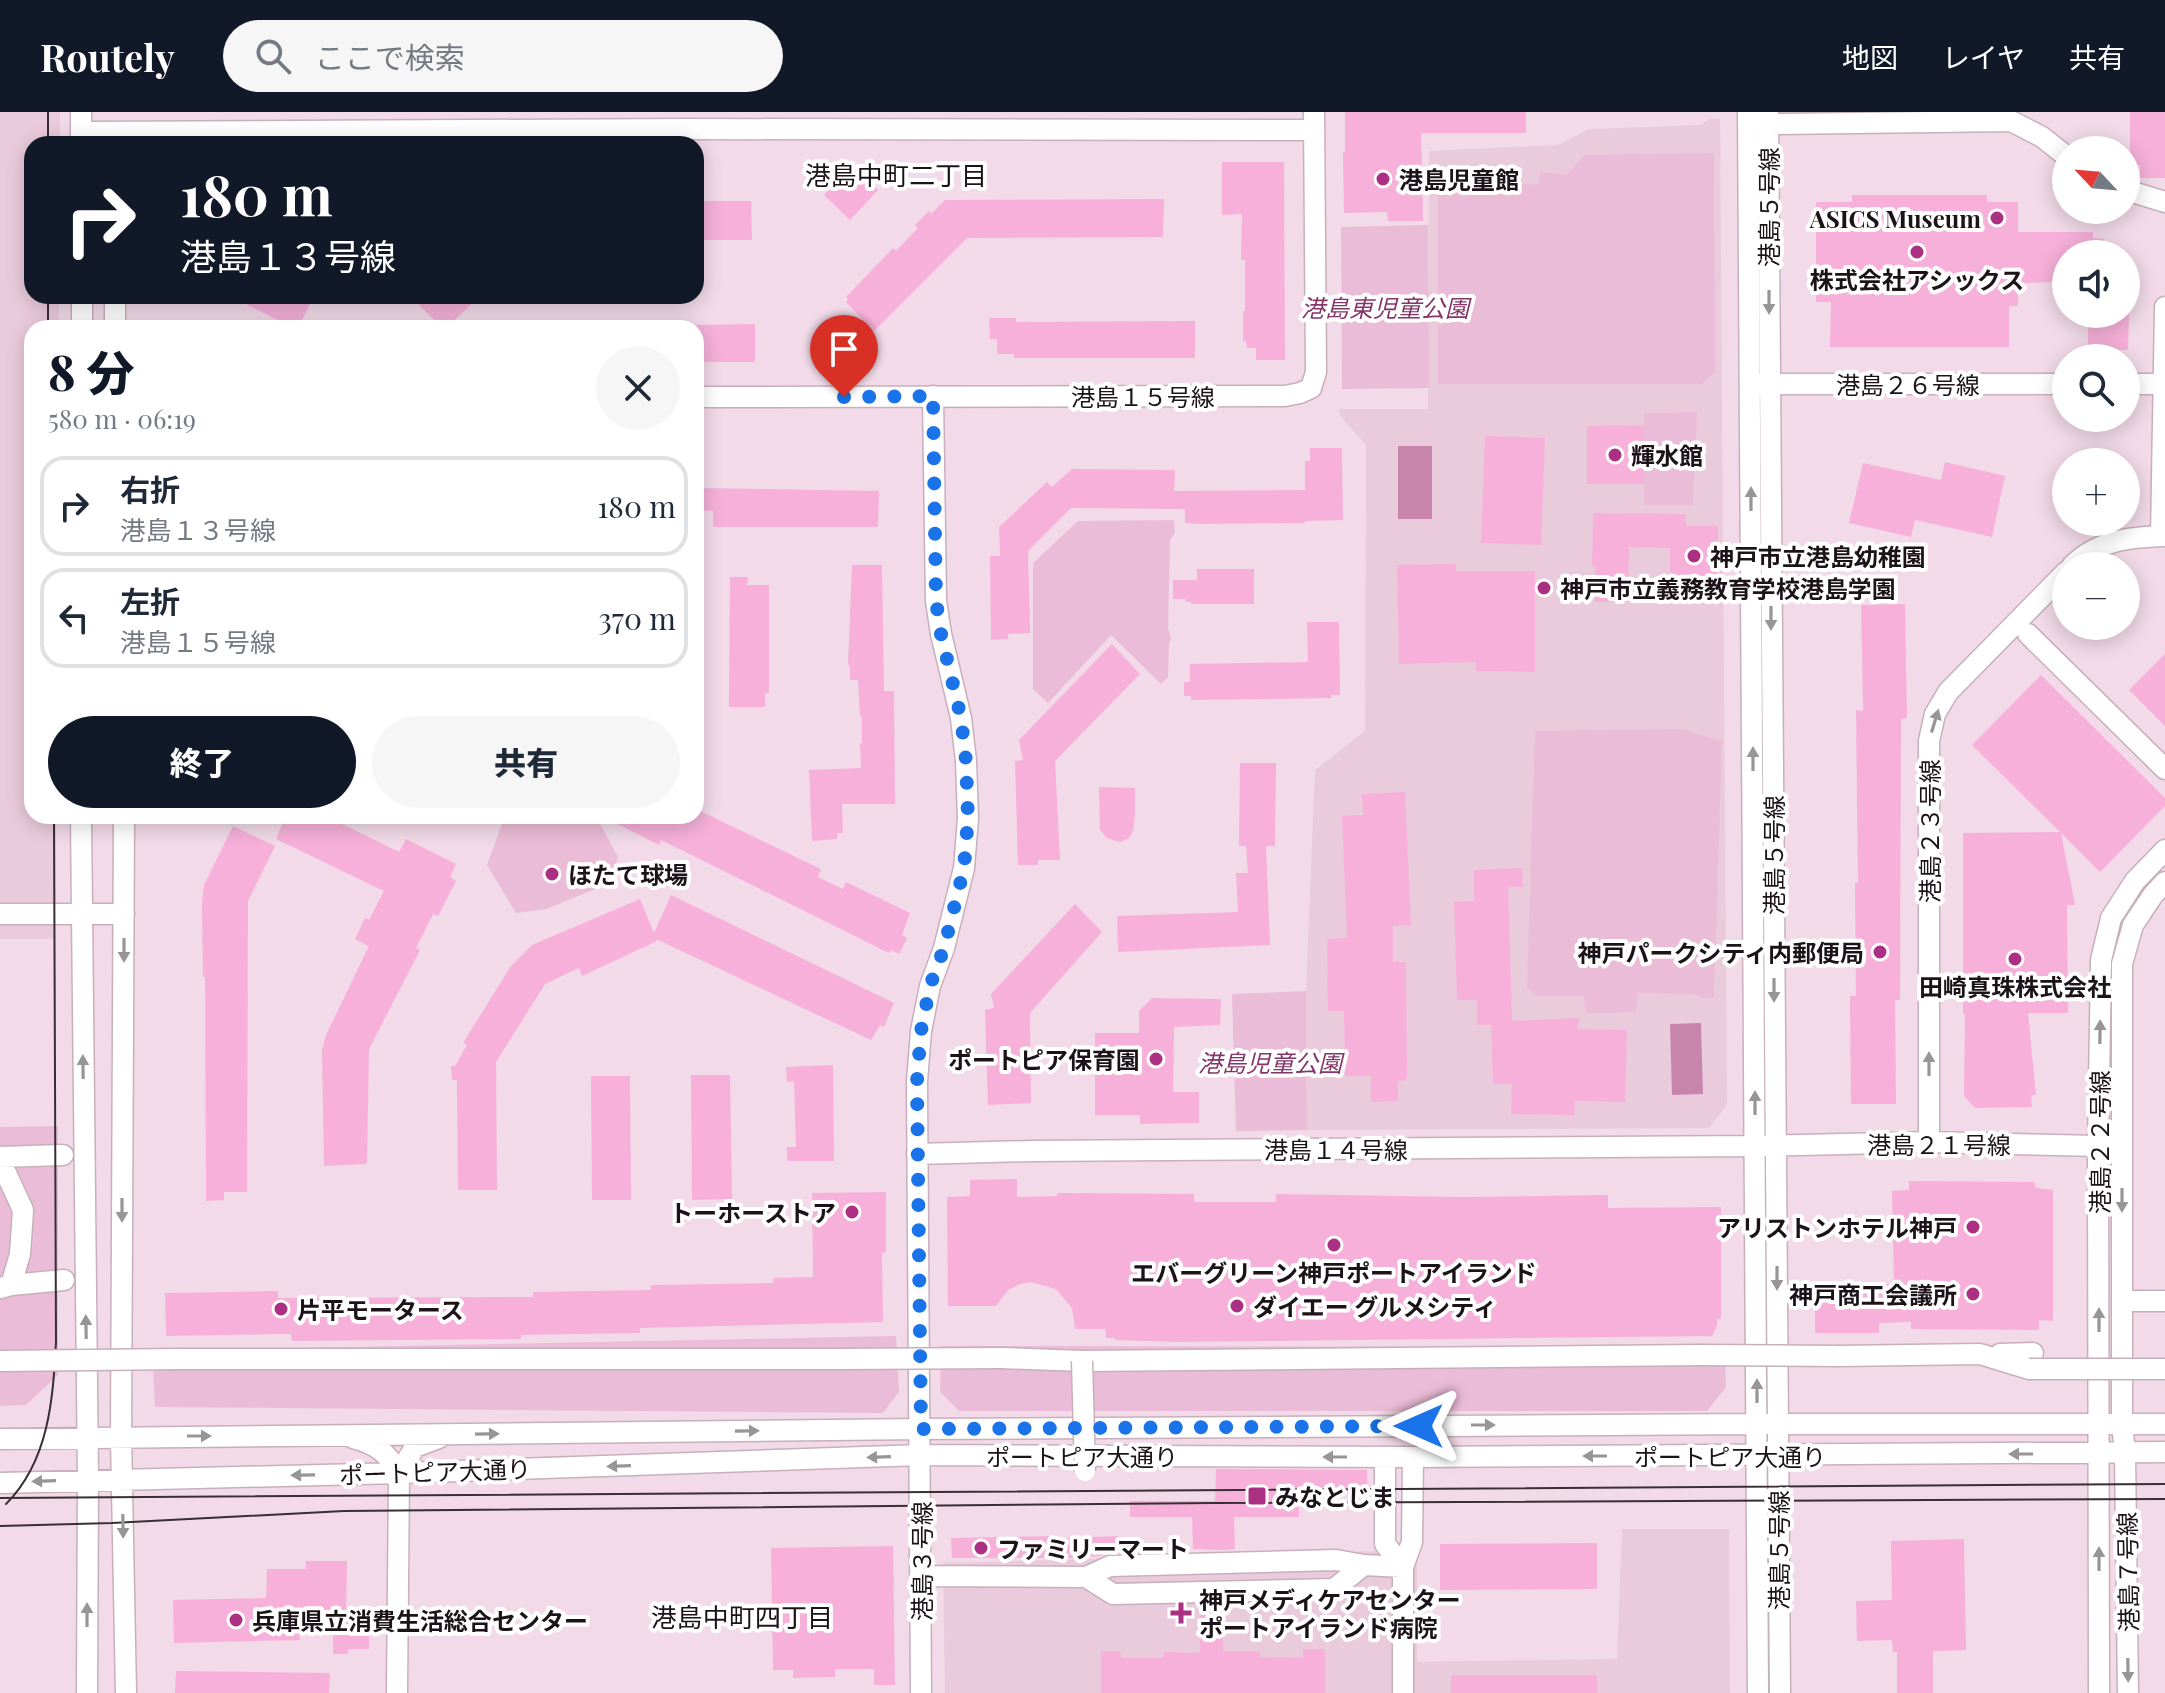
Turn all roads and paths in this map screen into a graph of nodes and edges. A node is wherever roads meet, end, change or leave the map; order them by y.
1 (1748, 112) edge
2 (1768, 118) edge
3 (685, 120) edge
4 (1314, 121) edge
5 (81, 129) edge
6 (113, 129) edge
7 (2052, 145) edge
8 (2140, 194) edge
9 (2165, 202) edge
10 (2165, 307) edge
11 (1760, 384) junction
12 (2052, 384) edge
13 (2140, 384) edge
14 (2164, 384) edge
15 (933, 396) junction
16 (704, 397) edge
17 (2163, 536) edge
18 (2089, 552) edge
19 (2052, 586) edge
20 (2028, 634) dead end
21 (2165, 769) edge
22 (81, 824) edge
23 (124, 824) edge
24 (2165, 850) edge
25 (2165, 882) edge
26 (0, 914) edge
27 (124, 914) junction
28 (81, 915) junction
29 (1929, 1142) junction
30 (2122, 1144) junction
31 (1766, 1145) junction
32 (2098, 1146) junction
33 (917, 1154) junction
34 (63, 1155) dead end
35 (0, 1157) edge
36 (0, 1170) edge
37 (64, 1280) dead end
38 (5, 1286) edge
39 (2122, 1301) junction
40 (2165, 1301) edge
41 (0, 1361) edge
42 (1082, 1361) junction
43 (2165, 1369) edge
44 (1767, 1424) junction
45 (2165, 1424) edge
46 (2100, 1425) junction
47 (2122, 1425) junction
48 (921, 1429) junction
49 (448, 1434) junction
50 (339, 1435) junction
51 (121, 1437) junction
52 (87, 1438) junction
53 (0, 1439) edge
54 (2125, 1452) junction
55 (2165, 1452) edge
56 (2099, 1454) junction
57 (921, 1455) junction
58 (1768, 1455) junction
59 (1385, 1457) junction
60 (1413, 1457) junction
61 (1085, 1471) dead end
62 (399, 1473) junction
63 (122, 1479) junction
64 (88, 1480) junction
65 (0, 1483) edge
66 (1364, 1565) junction
67 (1403, 1567) junction
68 (921, 1576) junction
69 (1086, 1577) junction
70 (87, 1693) edge
71 (126, 1693) edge
72 (397, 1693) edge
73 (921, 1693) edge
74 (1403, 1693) edge
75 (1758, 1693) edge
76 (1780, 1693) edge
77 (2099, 1693) edge
78 (2128, 1693) edge

1 - 11 street, 港島５号線
2 - 7 street
2 -> 11 street, 港島５号線
3 - 4 street
3 - 6 street
4 - 15 street, 港島１５号線
5 - 6 street
8 - 9 street
10 - 14 street
11 - 12 street, 港島２６号線
11 - 31 street, 港島５号線
13 - 14 street
14 - 17 street
15 - 16 street, 港島１５号線
15 - 33 street, 港島３号線
17 - 18 street
29 -> 19 street, 港島２３号線
20 - 21 street
22 - 28 street
23 - 27 street
32 -> 24 street, 港島２２号線
25 - 30 street, 港島２２号線
26 - 28 street
27 - 28 street
27 -> 51 street
52 -> 28 street
29 - 31 street, 港島２１号線
29 - 32 street, 港島２１号線
30 - 32 street, 港島２１号線
30 -> 39 street, 港島２２号線
31 - 33 street, 港島１４号線
31 - 44 street, 港島５号線
46 -> 32 street, 港島２２号線
33 - 48 street, 港島３号線
34 - 35 street
36 - 38 street
37 - 38 street
39 - 40 street
39 - 47 street, 港島２２号線
41 - 42 street, bridge
42 - 43 street, bridge
42 - 61 street, bridge
44 - 46 street, ポートピア大通り
48 -> 44 street, ポートピア大通り
44 - 58 street, 港島５号線
45 - 47 street, ポートピア大通り
46 - 47 street, ポートピア大通り
46 - 56 street, 港島２２号線
47 - 54 street, 港島２２号線
49 -> 48 street, ポートピア大通り
48 - 57 street, 港島３号線
49 - 50 street, ポートピア大通り
49 - 62 street
51 -> 50 street, ポートピア大通り
50 - 62 street
51 - 52 street, ポートピア大通り
51 - 63 street
52 - 53 street, ポートピア大通り
52 - 64 street
54 - 55 street, ポートピア大通り
54 - 56 street, ポートピア大通り
54 -> 78 street, 港島７号線
56 -> 58 street, ポートピア大通り
77 -> 56 street, 港島７号線
59 -> 57 street, ポートピア大通り
57 -> 62 street, ポートピア大通り
57 - 68 street, 港島３号線
58 -> 60 street, ポートピア大通り
58 - 75 street, 港島５号線
58 - 76 street, 港島５号線
59 - 60 street, ポートピア大通り
59 - 67 street
60 - 67 street
62 -> 63 street, ポートピア大通り
62 - 72 street
63 - 64 street, ポートピア大通り
63 -> 71 street
64 -> 65 street, ポートピア大通り
70 -> 64 street
66 - 67 street
66 - 69 street
66 - 69 street
67 - 74 street
68 - 69 street
68 - 73 street, 港島３号線

